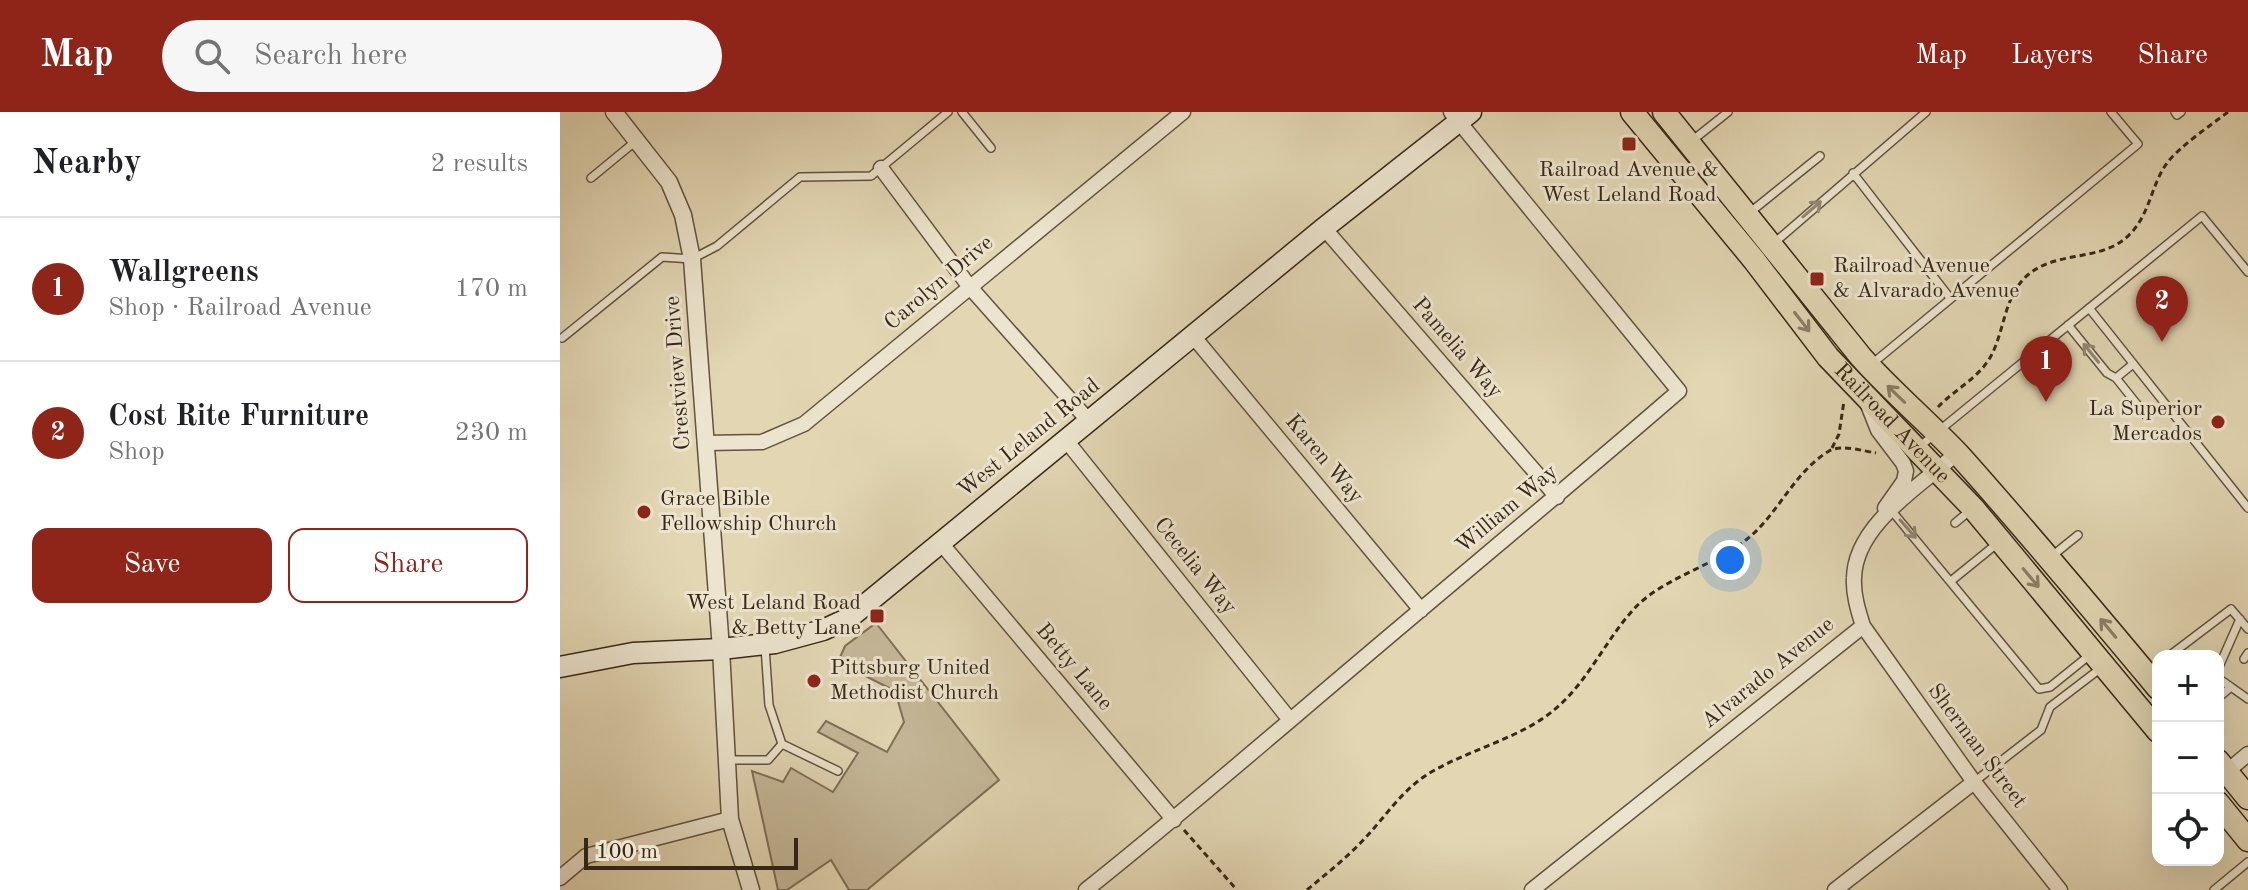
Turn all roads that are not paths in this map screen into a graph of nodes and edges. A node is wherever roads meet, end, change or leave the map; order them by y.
1 (948, 112) edge
2 (962, 112) edge
3 (1183, 112) edge
4 (1632, 112) edge
5 (1664, 112) edge
6 (1926, 112) edge
7 (2111, 112) edge
8 (2175, 112) edge
9 (2181, 112) edge
10 (617, 113) edge
11 (1723, 114) edge
12 (1460, 115) edge
13 (637, 140) junction
14 (1689, 144) junction
15 (991, 148) dead end
16 (1820, 156) dead end
17 (881, 168) junction
18 (1853, 173) junction
19 (591, 178) dead end
20 (1746, 215) junction
21 (1324, 228) junction
22 (1762, 253) junction
23 (692, 259) junction
24 (2248, 272) edge
25 (969, 286) junction
26 (1950, 298) junction
27 (2089, 308) junction
28 (2068, 325) junction
29 (1193, 336) junction
30 (562, 338) edge
31 (2133, 364) junction
32 (1869, 366) junction
33 (2116, 378) junction
34 (2148, 418) dead end
35 (1088, 420) junction
36 (1932, 429) junction
37 (1065, 439) junction
38 (705, 443) junction
39 (1908, 453) junction
40 (1957, 453) junction
41 (1938, 471) junction
42 (1557, 497) junction
43 (1973, 508) junction
44 (2248, 508) edge
45 (1891, 510) junction
46 (1955, 523) dead end
47 (1874, 526) junction
48 (2078, 535) dead end
49 (2000, 541) junction
50 (940, 542) junction
51 (2050, 558) junction
52 (1951, 581) junction
53 (1421, 610) junction
54 (2240, 619) junction
55 (1863, 626) junction
56 (2248, 629) edge
57 (765, 645) junction
58 (721, 649) junction
59 (2177, 650) edge
60 (2224, 655) edge
61 (2099, 659) junction
62 (560, 667) edge
63 (2152, 673) edge
64 (2224, 681) edge
65 (2230, 684) junction
66 (2224, 691) edge
67 (2245, 695) edge
68 (1290, 720) junction
69 (2152, 724) edge
70 (782, 744) junction
71 (2248, 754) edge
72 (727, 760) junction
73 (2224, 768) edge
74 (838, 771) dead end
75 (2224, 773) edge
76 (1974, 782) junction
77 (2248, 798) edge
78 (2224, 810) edge
79 (730, 819) junction
80 (1174, 820) junction
81 (2248, 840) edge
82 (2248, 862) edge
83 (560, 878) edge
84 (751, 890) edge
85 (1086, 890) edge
86 (1532, 890) edge
87 (1835, 890) edge
88 (2060, 890) edge
89 (2214, 890) edge

1 - 17 lane
2 - 15 lane
3 - 25 street, Carolyn Drive
4 - 22 highway, Railroad Avenue
5 - 14 highway, Railroad Avenue
6 - 18 lane
7 - 26 lane
8 - 9 lane
10 - 13 street, Crestview Drive
11 - 14 lane
12 - 21 main road, West Leland Road
12 - 42 street, William Way
13 - 19 lane
13 - 23 street, Crestview Drive
14 - 20 highway, Railroad Avenue
16 - 20 lane
17 - 23 lane
17 - 25 street
22 -> 18 lane
18 - 26 lane
20 - 22 highway, Railroad Avenue
21 - 29 main road, West Leland Road
21 - 42 street, Pamelia Way
22 - 32 highway, Railroad Avenue
22 -> 39 highway, Railroad Avenue
23 - 30 lane
23 - 38 street, Crestview Drive
24 - 27 lane
25 - 35 street
25 - 38 street, Carolyn Drive
26 - 32 lane
27 - 28 lane
27 - 31 lane
33 -> 28 lane
28 - 36 lane
29 - 35 main road, West Leland Road
29 - 53 street, Karen Way
31 - 33 lane
31 - 44 lane
36 -> 32 highway, Railroad Avenue
33 - 34 lane
35 - 37 main road, West Leland Road
36 - 39 lane
36 - 40 highway, Railroad Avenue
37 - 50 main road, West Leland Road
37 - 68 street, Cecelia Way
38 - 58 street, Crestview Drive
39 - 41 highway, Railroad Avenue
39 - 47 street
40 - 41 street, Alvarado Avenue
40 - 51 highway, Railroad Avenue
41 - 43 highway, Railroad Avenue
41 - 45 street, Alvarado Avenue
42 - 53 street, William Way
43 - 46 lane
43 - 49 highway, Railroad Avenue
45 - 47 street, Alvarado Avenue
45 -> 52 lane
47 - 55 street, Alvarado Avenue
48 - 51 lane
49 - 52 lane
49 -> 61 highway, Railroad Avenue
50 - 57 main road, West Leland Road
50 - 80 street, Betty Lane
63 -> 51 highway, Railroad Avenue
52 - 61 lane
53 - 68 street, William Way
54 - 56 lane
54 - 59 lane
54 - 60 lane
55 - 76 street, Sherman Street
55 - 86 street, Alvarado Avenue
57 - 58 main road, West Leland Road
57 - 70 lane
58 - 62 main road, West Leland Road
58 - 72 street, Crestview Drive
61 - 69 highway, Railroad Avenue
61 - 76 lane
64 - 65 lane
65 - 66 lane
65 - 67 lane
68 - 80 street, William Way
70 - 72 lane
70 - 74 lane
71 - 73 street
72 - 79 street, Crestview Drive
75 - 77 highway
76 - 87 street
76 - 88 street, Sherman Street
78 - 81 highway
79 - 83 street
79 - 84 street, Crestview Drive
80 - 85 street, William Way
82 - 89 lane

